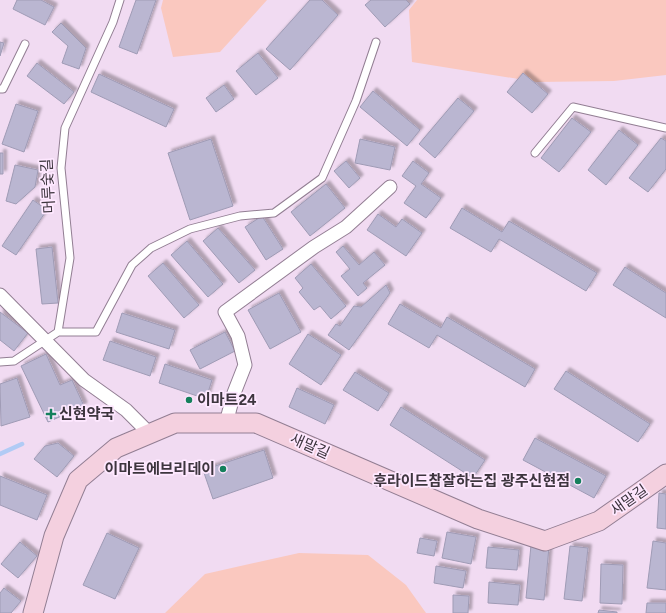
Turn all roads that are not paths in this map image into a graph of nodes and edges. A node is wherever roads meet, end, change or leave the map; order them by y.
1 (120, 0) edge
2 (376, 42) dead end
3 (25, 44) dead end
4 (0, 89) edge
5 (666, 128) edge
6 (536, 153) dead end
7 (390, 187) dead end
8 (0, 295) edge
9 (58, 332) junction
10 (44, 341) junction
11 (0, 362) edge
12 (226, 423) junction
13 (150, 434) junction
14 (666, 474) edge
15 (33, 613) edge

1 - 9 lane, 머루숯길
2 - 9 lane
3 - 4 lane
5 - 6 lane
7 - 12 street
8 - 10 street
9 - 10 lane
10 - 11 lane
10 - 13 street
12 - 13 street, 새말길
12 - 14 street, 새말길
13 - 15 street, 새말길

